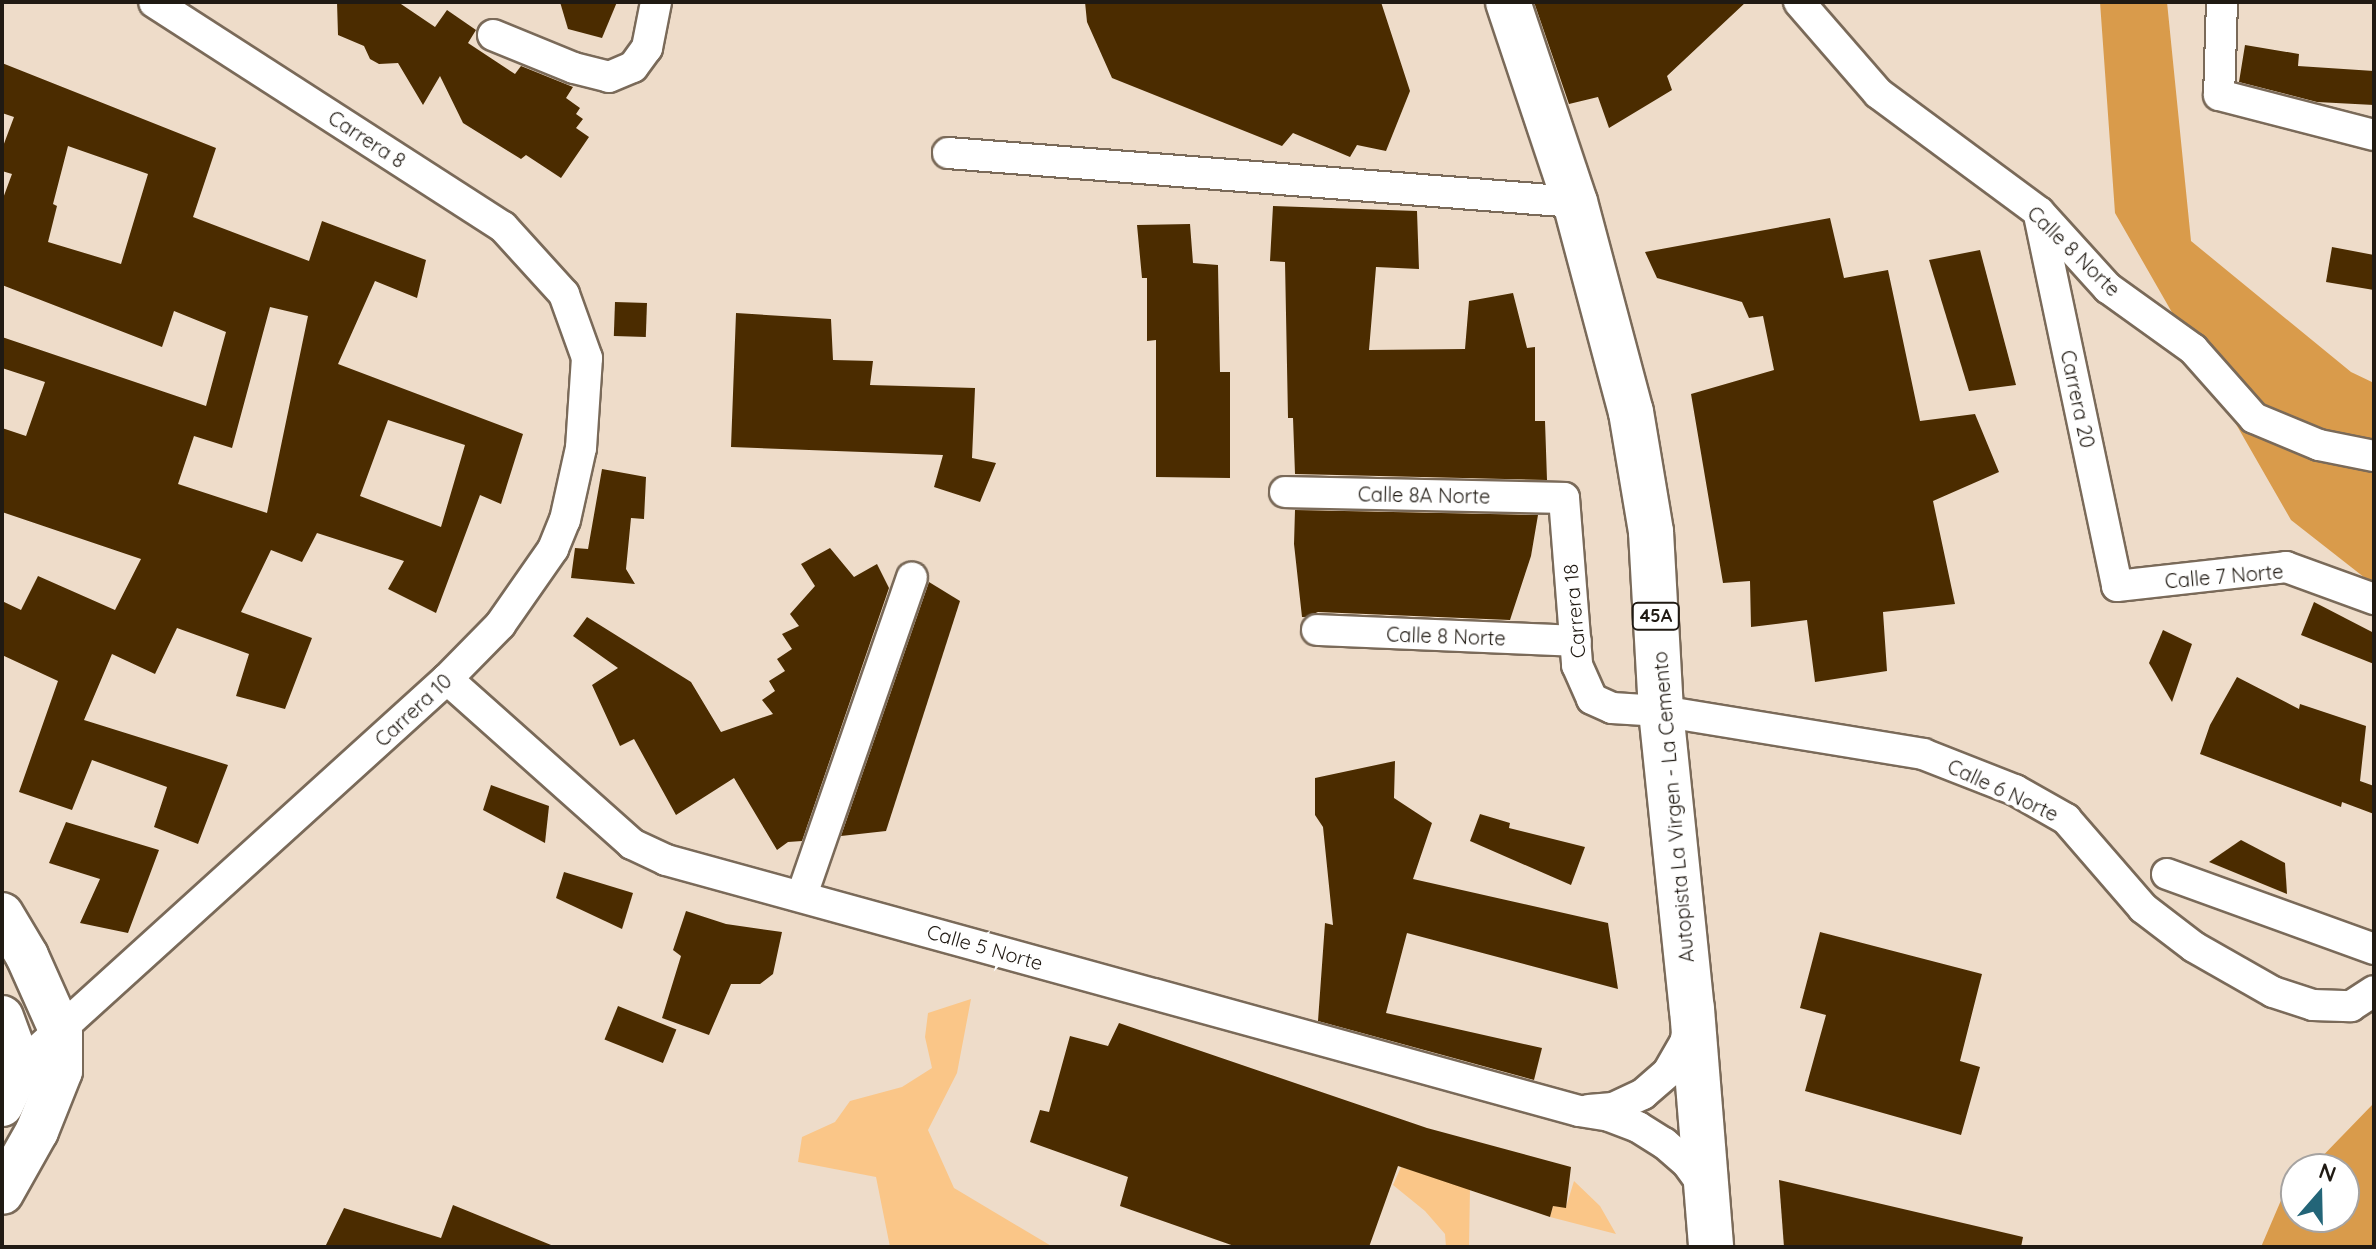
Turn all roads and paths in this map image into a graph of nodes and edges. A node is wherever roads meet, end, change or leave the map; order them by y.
1 (154, 2) edge
2 (656, 2) edge
3 (1508, 2) edge
4 (1799, 2) edge
5 (2222, 2) edge
6 (493, 35) dead end
7 (2374, 135) edge
8 (948, 153) dead end
9 (1575, 202) junction
10 (2039, 212) junction
11 (564, 294) joint
12 (2374, 456) edge
13 (1285, 492) dead end
14 (1564, 498) joint
15 (912, 577) dead end
16 (2117, 586) joint
17 (2374, 599) edge
18 (1317, 630) dead end
19 (1576, 641) junction
20 (447, 679) junction
21 (1661, 711) junction
22 (2167, 874) dead end
23 (802, 895) junction
24 (2, 914) edge
25 (2374, 949) edge
26 (2374, 991) edge
27 (1692, 1009) junction
28 (2, 1017) edge
29 (61, 1032) junction
30 (20, 1066) junction
31 (2, 1105) edge
32 (1579, 1111) junction
33 (1705, 1188) junction
34 (2, 1193) edge
35 (1711, 1247) edge

1 - 11 street, Carrera 8
2 - 6 street
3 - 9 main road, Autopista La Virgen - La Cemento / 45A
4 - 10 street, Calle 8 Norte
5 - 7 street
8 - 9 street
9 - 21 main road, Autopista La Virgen - La Cemento / 45A
10 - 12 street, Calle 8 Norte
10 - 16 street, Carrera 20
11 - 20 street, Carrera 10
13 - 14 street, Calle 8A Norte
14 - 19 street, Carrera 18
15 - 23 street
16 - 17 street, Calle 7 Norte
18 - 19 street, Calle 8 Norte
19 - 21 street, Carrera 18
20 - 23 street, Calle 5 Norte
20 - 29 street, Carrera 10
21 - 26 street, Calle 6 Norte
21 - 27 main road, Autopista La Virgen - La Cemento / 45A
22 - 25 street
23 - 32 street, Calle 5 Norte
24 - 29 street
27 - 32 street, Calle 5 Norte
27 - 33 main road, Autopista La Virgen - La Cemento / 45A
28 - 30 street
29 - 30 street, Carrera 10
29 - 34 street
30 - 31 street, Carrera 10
32 - 33 street, Calle 5 Norte
33 - 35 main road, Autopista La Virgen - La Cemento / 45A

